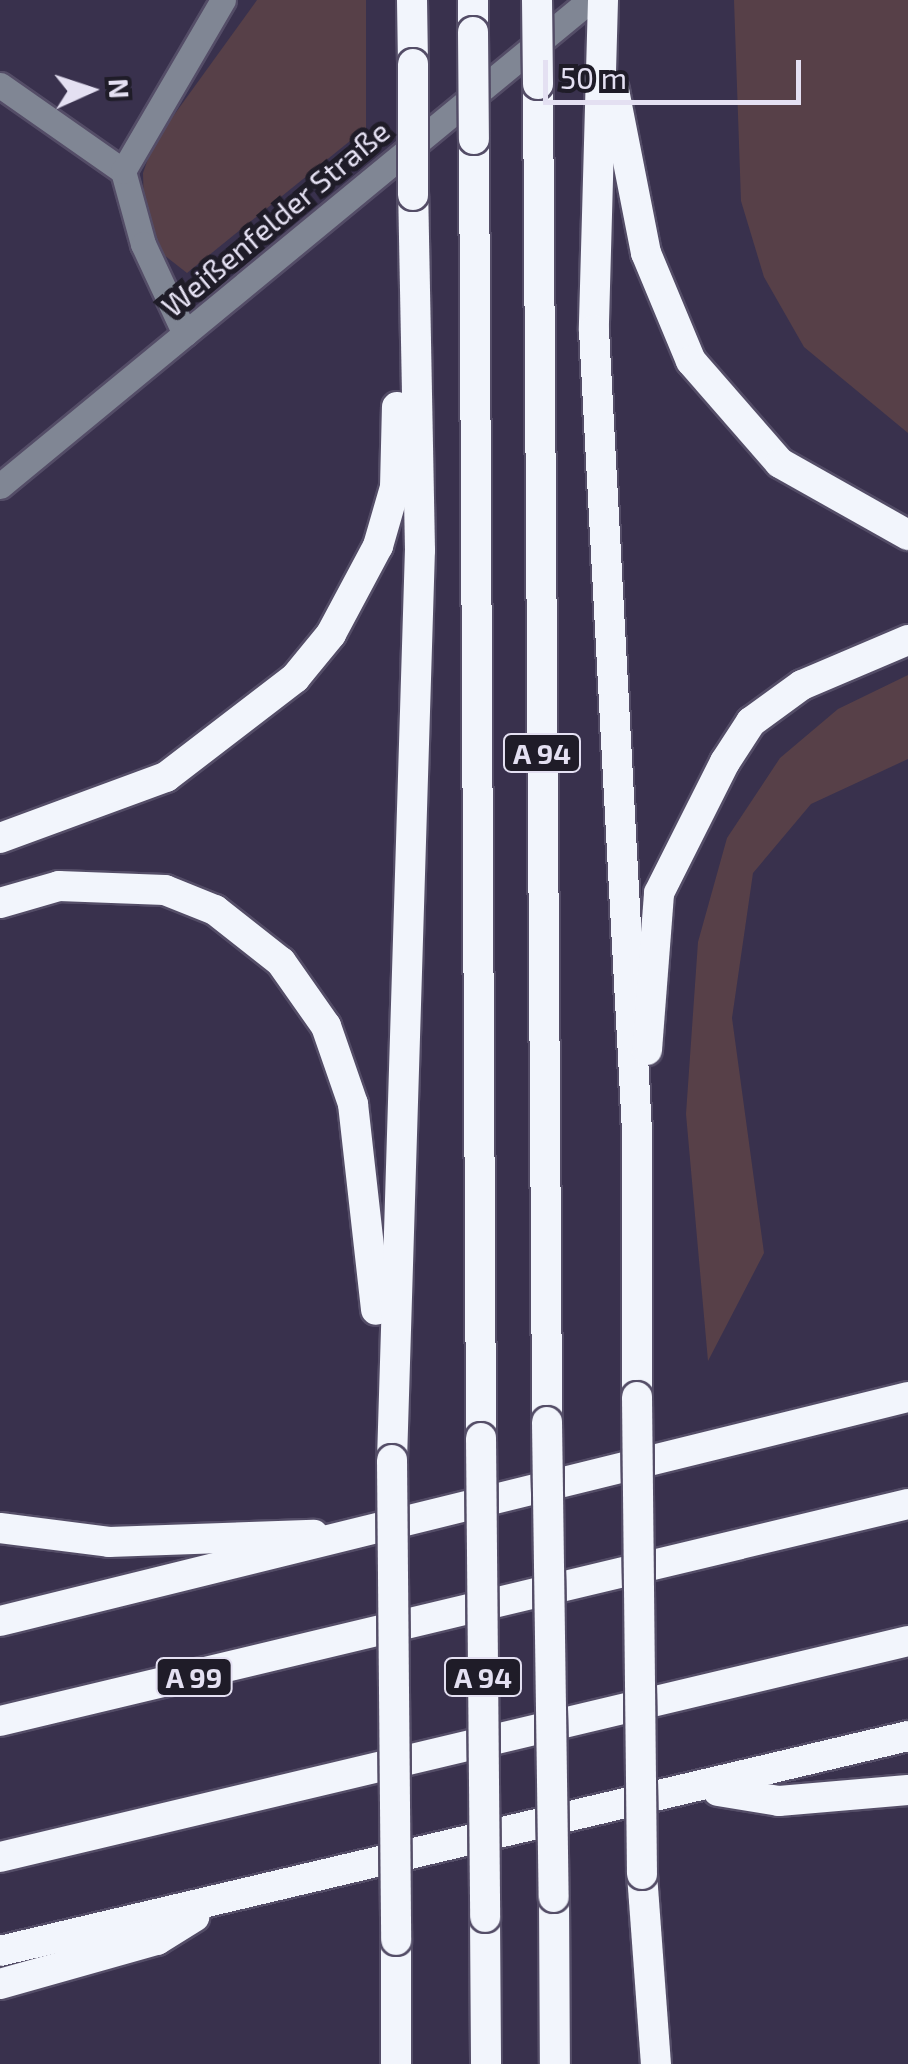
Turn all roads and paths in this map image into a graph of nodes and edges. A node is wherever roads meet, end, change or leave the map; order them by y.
1 (223, 0) edge
2 (412, 0) edge
3 (473, 0) edge
4 (537, 0) edge
5 (590, 0) edge
6 (603, 0) edge
7 (604, 38) junction
8 (0, 85) edge
9 (123, 171) junction
10 (414, 316) junction
11 (185, 334) junction
12 (0, 486) edge
13 (908, 535) edge
14 (908, 640) edge
15 (0, 838) edge
16 (0, 902) edge
17 (637, 1132) junction
18 (390, 1397) junction
19 (908, 1397) edge
20 (908, 1504) edge
21 (0, 1528) edge
22 (362, 1536) junction
23 (0, 1621) edge
24 (908, 1641) edge
25 (0, 1721) edge
26 (908, 1736) edge
27 (710, 1789) junction
28 (908, 1790) edge
29 (0, 1857) edge
30 (213, 1905) junction
31 (0, 1950) edge
32 (0, 1984) edge
33 (647, 1988) junction
34 (396, 2064) edge
35 (486, 2064) edge
36 (555, 2064) edge
37 (644, 2064) edge
38 (656, 2064) edge

1 - 9 street
2 - 10 highway, bridge
3 - 35 highway, A 94, bridge
4 - 36 highway, A 94, bridge
5 - 11 street, Weißenfelder Straße
6 - 7 highway
7 - 13 highway
7 - 17 highway
8 - 9 street
9 - 11 street
10 - 15 highway
10 - 18 highway
11 - 12 street, Weißenfelder Straße
14 - 17 highway
16 - 18 highway
17 - 33 highway, bridge
18 - 34 highway, bridge
19 - 22 highway
20 - 25 highway, A 99
21 - 22 highway
22 - 23 highway
24 - 29 highway
26 - 27 highway
27 - 28 highway
27 - 30 highway
30 - 31 highway
30 - 32 highway
33 - 37 highway
33 - 38 highway

